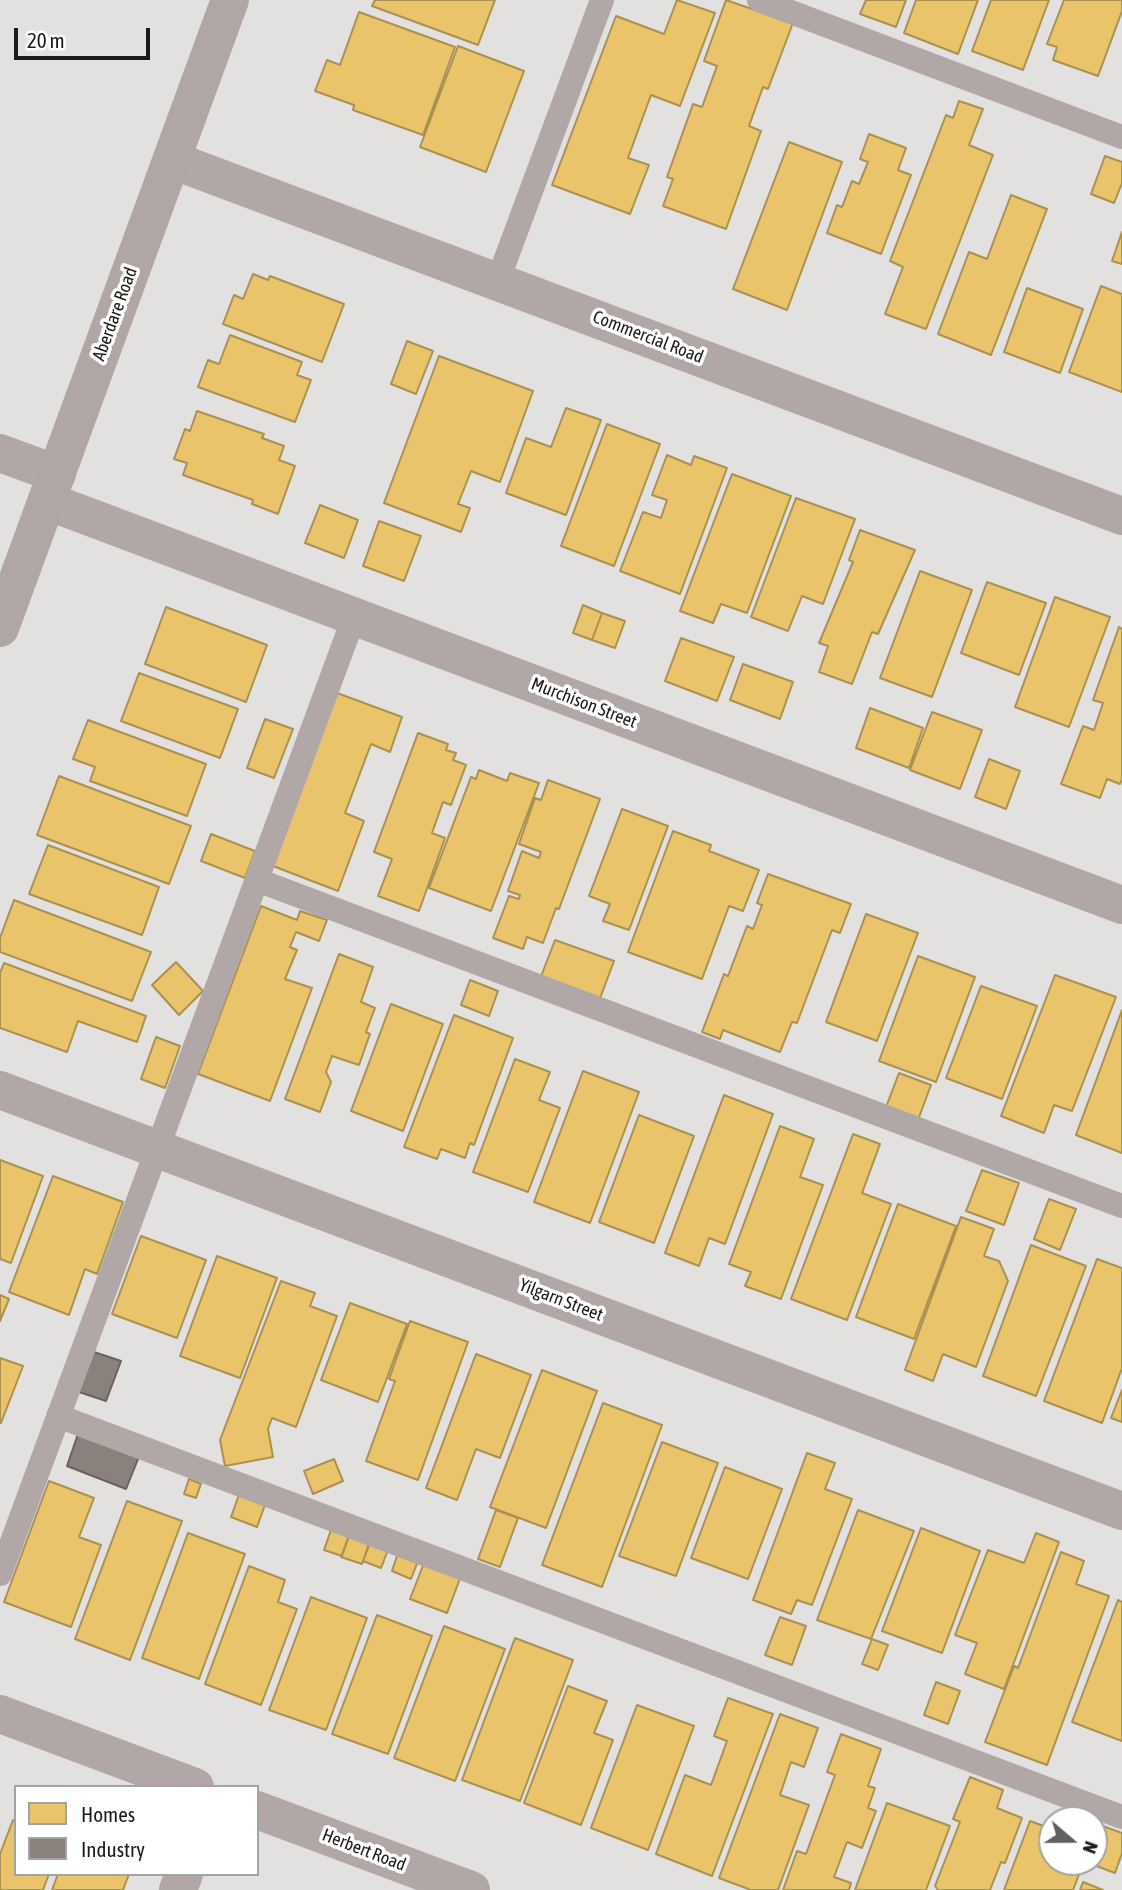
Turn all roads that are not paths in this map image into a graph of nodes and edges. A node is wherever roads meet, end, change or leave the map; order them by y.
1 (230, 0) edge
2 (602, 0) edge
3 (759, 0) edge
4 (1122, 137) edge
5 (172, 160) junction
6 (499, 280) junction
7 (0, 453) edge
8 (52, 488) junction
9 (1122, 516) edge
10 (354, 617) junction
11 (0, 628) edge
12 (257, 880) junction
13 (1122, 905) edge
14 (0, 1090) edge
15 (157, 1149) junction
16 (1122, 1206) edge
17 (58, 1416) junction
18 (1122, 1511) edge
19 (0, 1574) edge
20 (0, 1714) edge
21 (190, 1785) edge
22 (259, 1811) edge
23 (1122, 1817) edge
24 (471, 1890) edge

1 - 5 main road, Aberdare Road
2 - 6 lane
3 - 4 lane
5 - 6 street, Commercial Road
5 - 8 main road, Aberdare Road
6 - 9 street, Commercial Road
7 - 8 street, Murchison Street
8 - 10 street, Murchison Street
8 - 11 main road, Aberdare Road
10 - 12 lane
10 - 13 street, Murchison Street
12 - 15 lane
12 - 16 lane
14 - 15 street, Yilgarn Street
15 - 17 lane
15 - 18 street, Yilgarn Street
17 - 19 lane
17 - 23 lane
20 - 21 street
22 - 24 street, Herbert Road

